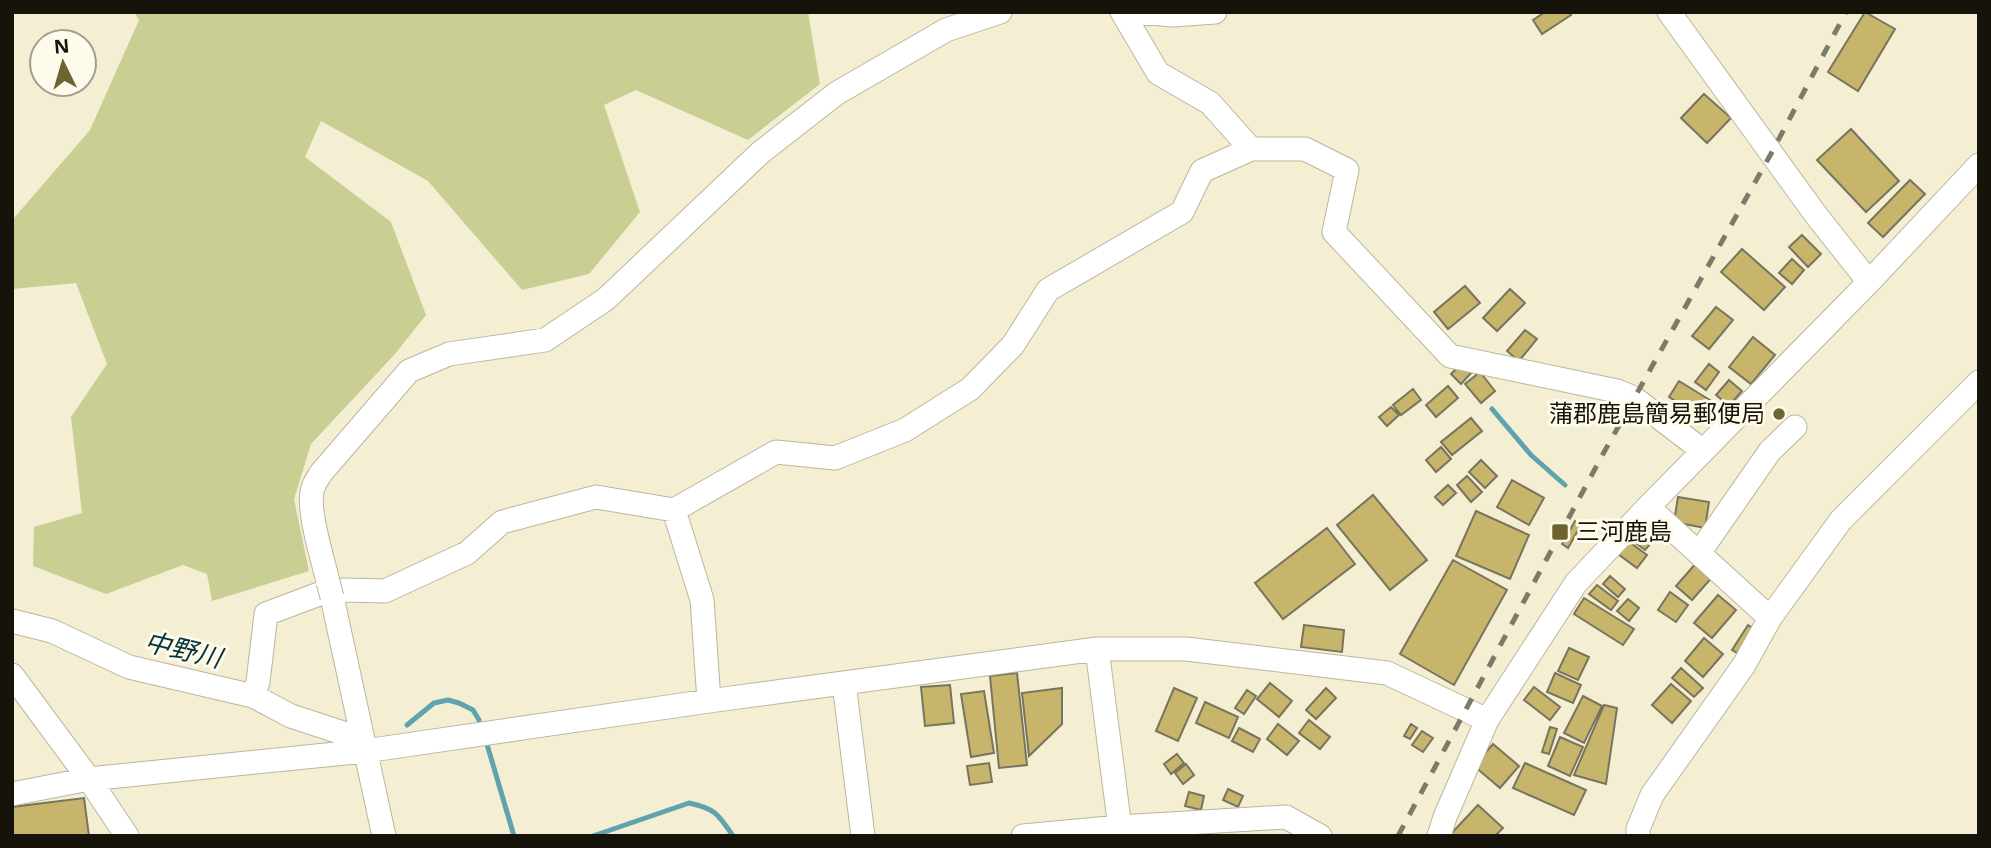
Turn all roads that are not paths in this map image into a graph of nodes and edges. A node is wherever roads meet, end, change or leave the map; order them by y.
1 (1000, 12) edge
2 (1122, 12) edge
3 (1137, 12) edge
4 (1215, 12) edge
5 (1669, 12) edge
6 (1251, 149) junction
7 (1979, 165) edge
8 (1869, 282) junction
9 (1979, 382) edge
10 (1795, 427) dead end
11 (1703, 452) junction
12 (1647, 507) junction
13 (674, 509) junction
14 (1699, 553) junction
15 (1770, 618) junction
16 (12, 621) edge
17 (1097, 649) junction
18 (12, 675) edge
19 (844, 683) junction
20 (255, 691) junction
21 (709, 701) junction
22 (1487, 720) junction
23 (365, 751) junction
24 (89, 779) junction
25 (12, 794) edge
26 (1120, 831) edge
27 (1642, 833) edge
28 (127, 836) edge
29 (384, 836) edge
30 (863, 836) edge
31 (1023, 836) edge
32 (1320, 836) edge
33 (1439, 836) edge

1 - 23 street
2 - 6 street
3 - 4 street
5 - 8 street
6 - 11 street
6 - 13 street
7 - 8 street
8 - 11 street
9 - 15 street
10 - 14 street
11 - 12 street
12 - 14 street
12 - 22 street
13 - 20 street
13 - 21 street
14 - 15 street
15 - 27 street
16 - 20 street
17 - 19 street
17 - 22 street
17 - 26 street
18 - 24 street
19 - 21 street
19 - 30 street
20 - 23 street
21 - 23 street
22 - 33 street
23 - 24 street
23 - 29 street
24 - 25 street
24 - 28 street
26 - 31 street
26 - 32 street

